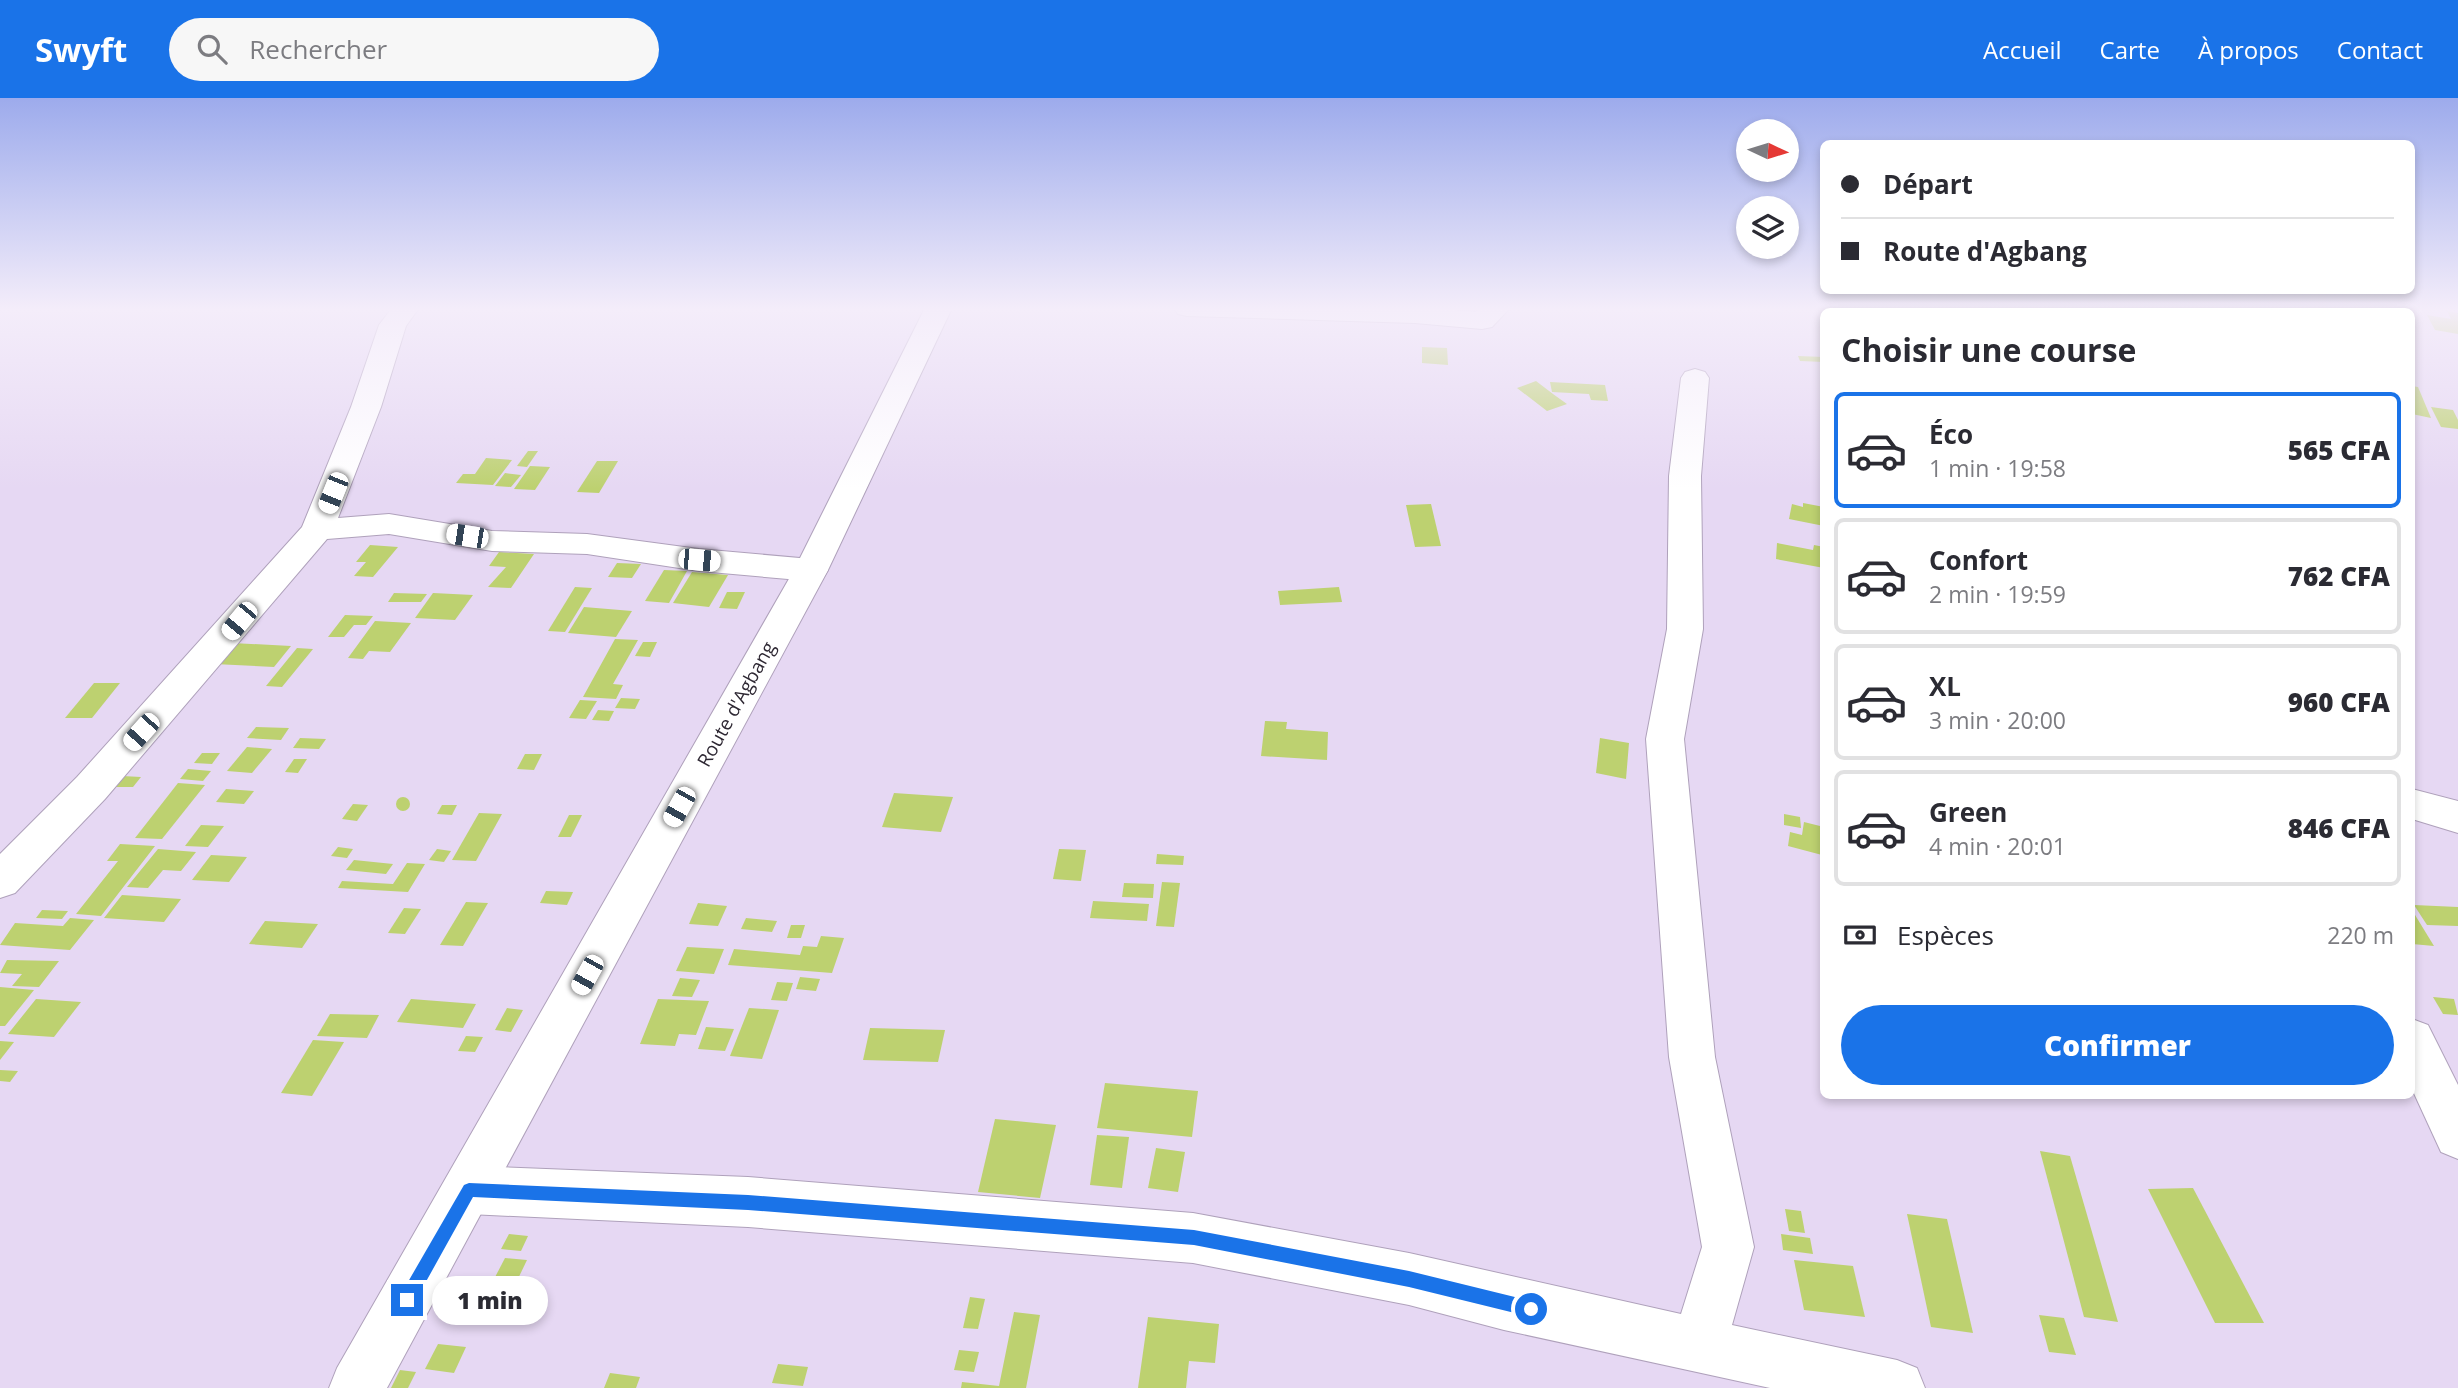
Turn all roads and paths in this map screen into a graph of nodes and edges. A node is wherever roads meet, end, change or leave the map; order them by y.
1 (379, 368) edge
2 (909, 368) edge
3 (1695, 378) dead end
4 (317, 530) junction
5 (810, 570) junction
6 (2415, 805) edge
7 (2458, 817) edge
8 (0, 881) edge
9 (2415, 1045) edge
10 (2458, 1136) edge
11 (469, 1190) junction
12 (1694, 1344) junction
13 (358, 1388) edge
14 (1897, 1388) edge

1 - 4 street
2 - 5 street, Route d'Agbang
3 - 12 street
4 - 5 street
4 - 8 street
5 - 11 street, Route d'Agbang
6 - 7 street
9 - 10 street
11 - 12 street
11 - 13 street, Route d'Agbang
12 - 14 street

